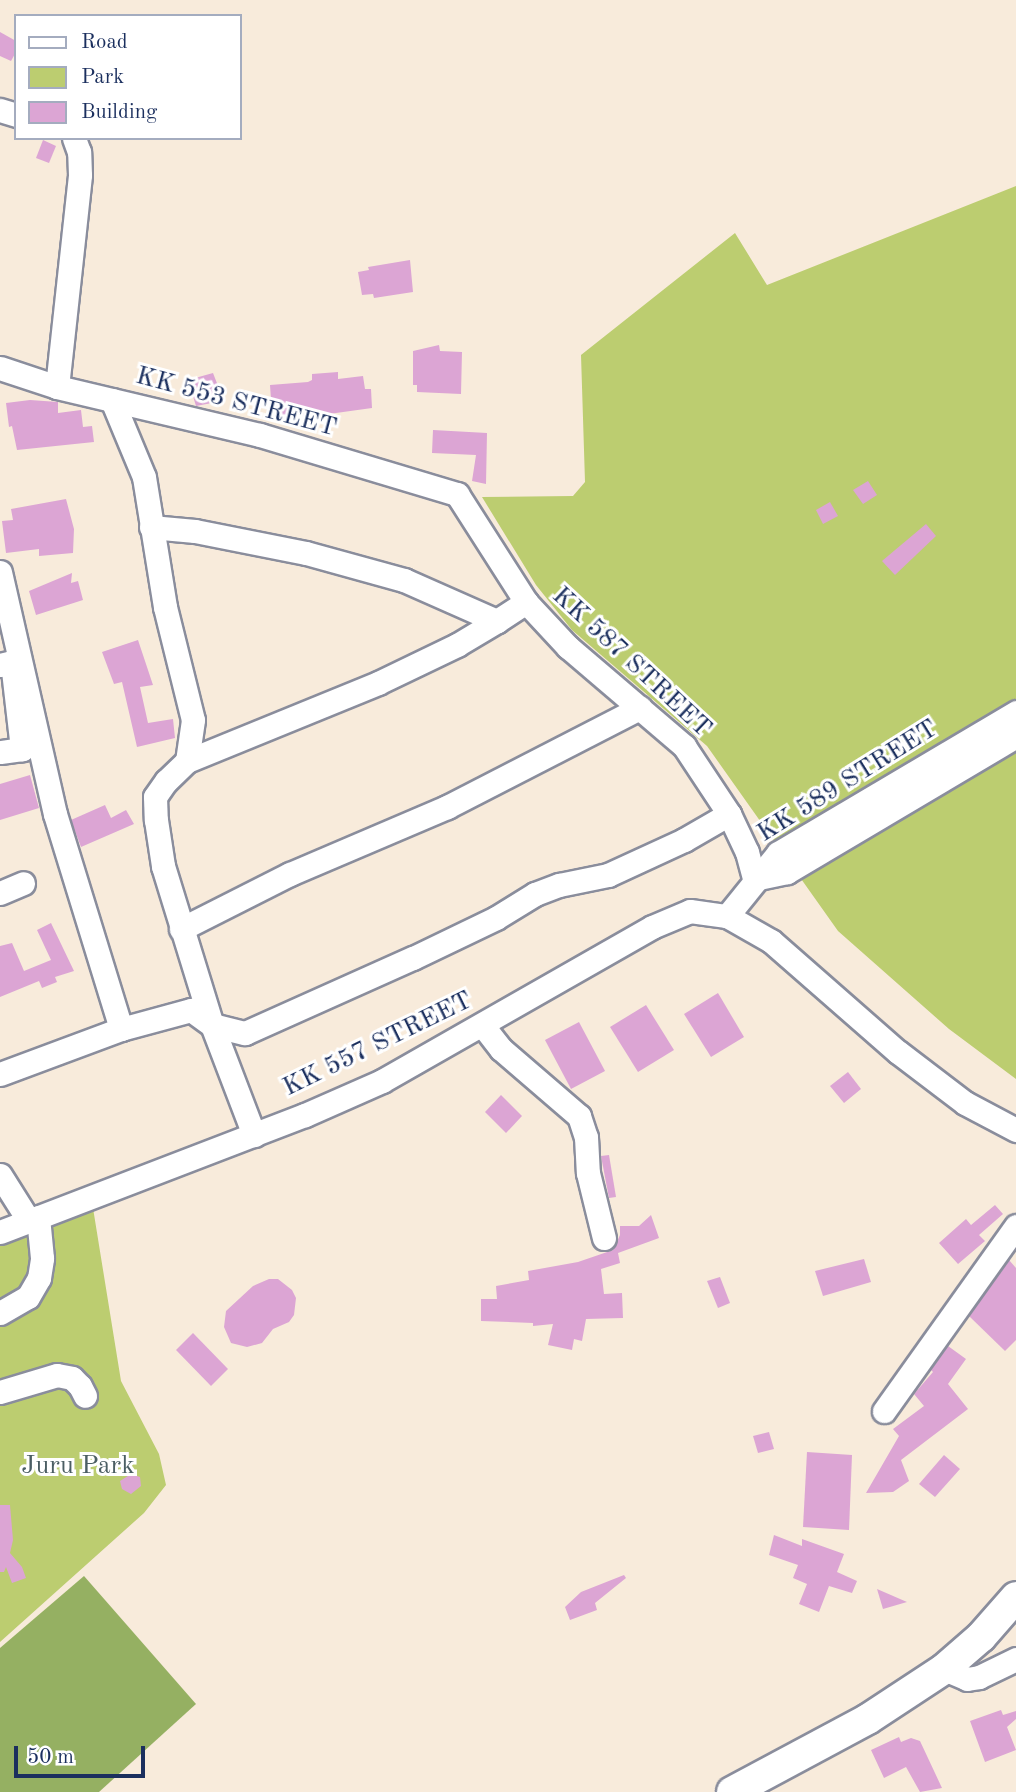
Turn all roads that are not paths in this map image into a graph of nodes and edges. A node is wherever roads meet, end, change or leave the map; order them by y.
1 (75, 140) edge
2 (0, 368) edge
3 (57, 387) junction
4 (112, 400) junction
5 (457, 494) joint
6 (151, 527) junction
7 (0, 572) edge
8 (526, 602) junction
9 (497, 621) junction
10 (0, 665) edge
11 (640, 708) junction
12 (1016, 712) edge
13 (1016, 736) edge
14 (0, 752) edge
15 (187, 761) junction
16 (729, 814) junction
17 (754, 879) junction
18 (23, 883) dead end
19 (0, 893) edge
20 (727, 916) junction
21 (181, 929) junction
22 (212, 1025) junction
23 (483, 1026) junction
24 (121, 1029) junction
25 (0, 1074) edge
26 (1016, 1130) edge
27 (254, 1135) junction
28 (0, 1175) edge
29 (34, 1219) junction
30 (1016, 1226) edge
31 (0, 1232) edge
32 (604, 1238) dead end
33 (0, 1312) edge
34 (0, 1392) edge
35 (85, 1396) dead end
36 (884, 1411) dead end
37 (1016, 1597) edge
38 (1016, 1659) edge
39 (944, 1669) junction
40 (732, 1792) edge

1 - 3 street
2 - 3 street, KK 553 STREET
3 - 4 street, KK 553 STREET
4 - 5 street, KK 553 STREET
4 - 6 street
5 - 8 street, KK 587 STREET
6 - 9 street
6 - 15 street
7 - 24 street
8 - 9 street
8 - 11 street, KK 587 STREET
9 - 15 street
10 - 14 street
11 - 16 street, KK 587 STREET
11 - 21 street
12 - 17 street, KK 589 STREET
13 - 17 street, KK 589 STREET
15 - 21 street
16 - 17 street, KK 587 STREET
16 - 22 street
17 - 20 street
18 - 19 street
20 - 23 street, KK 557 STREET
20 - 26 street
21 - 22 street
22 - 24 street
22 - 27 street
23 - 27 street, KK 557 STREET
23 - 32 street
24 - 25 street
27 - 29 street, KK 557 STREET
28 - 29 street
29 - 31 street, KK 557 STREET
29 - 33 street
30 - 36 street
34 - 35 street
37 - 39 main road
38 - 39 street
39 - 40 main road

